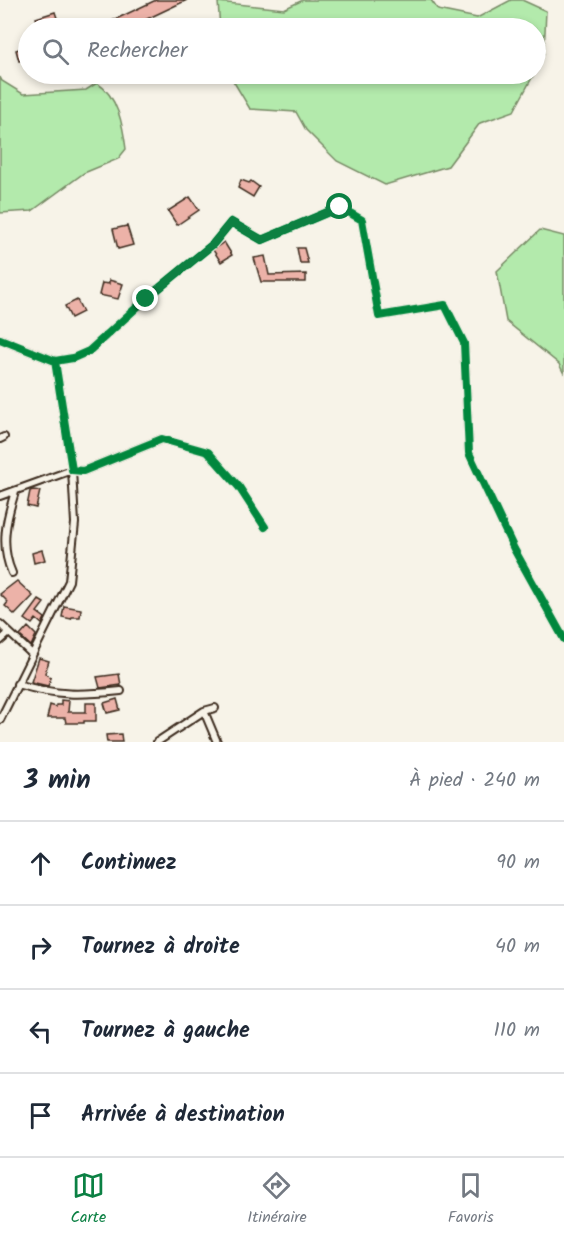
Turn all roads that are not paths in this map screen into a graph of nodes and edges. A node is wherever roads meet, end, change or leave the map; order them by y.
1 (0, 339) edge
2 (55, 361) junction
3 (72, 470) junction
4 (15, 492) junction
5 (0, 496) edge
6 (265, 527) dead end
7 (12, 573) dead end
8 (0, 624) edge
9 (9, 633) junction
10 (564, 639) edge
11 (0, 641) edge
12 (32, 654) junction
13 (17, 684) junction
14 (121, 691) dead end
15 (215, 708) dead end
16 (204, 711) junction
17 (0, 720) edge
18 (157, 742) edge
19 (217, 742) edge

1 - 2 street
2 - 3 street
2 - 10 street
3 - 4 street
3 - 6 street
3 - 12 street
4 - 5 street
4 - 7 street
8 - 9 street
9 - 11 street
9 - 12 street
12 - 13 street
13 - 14 street
13 - 17 street
15 - 16 street
16 - 18 street
16 - 19 street

